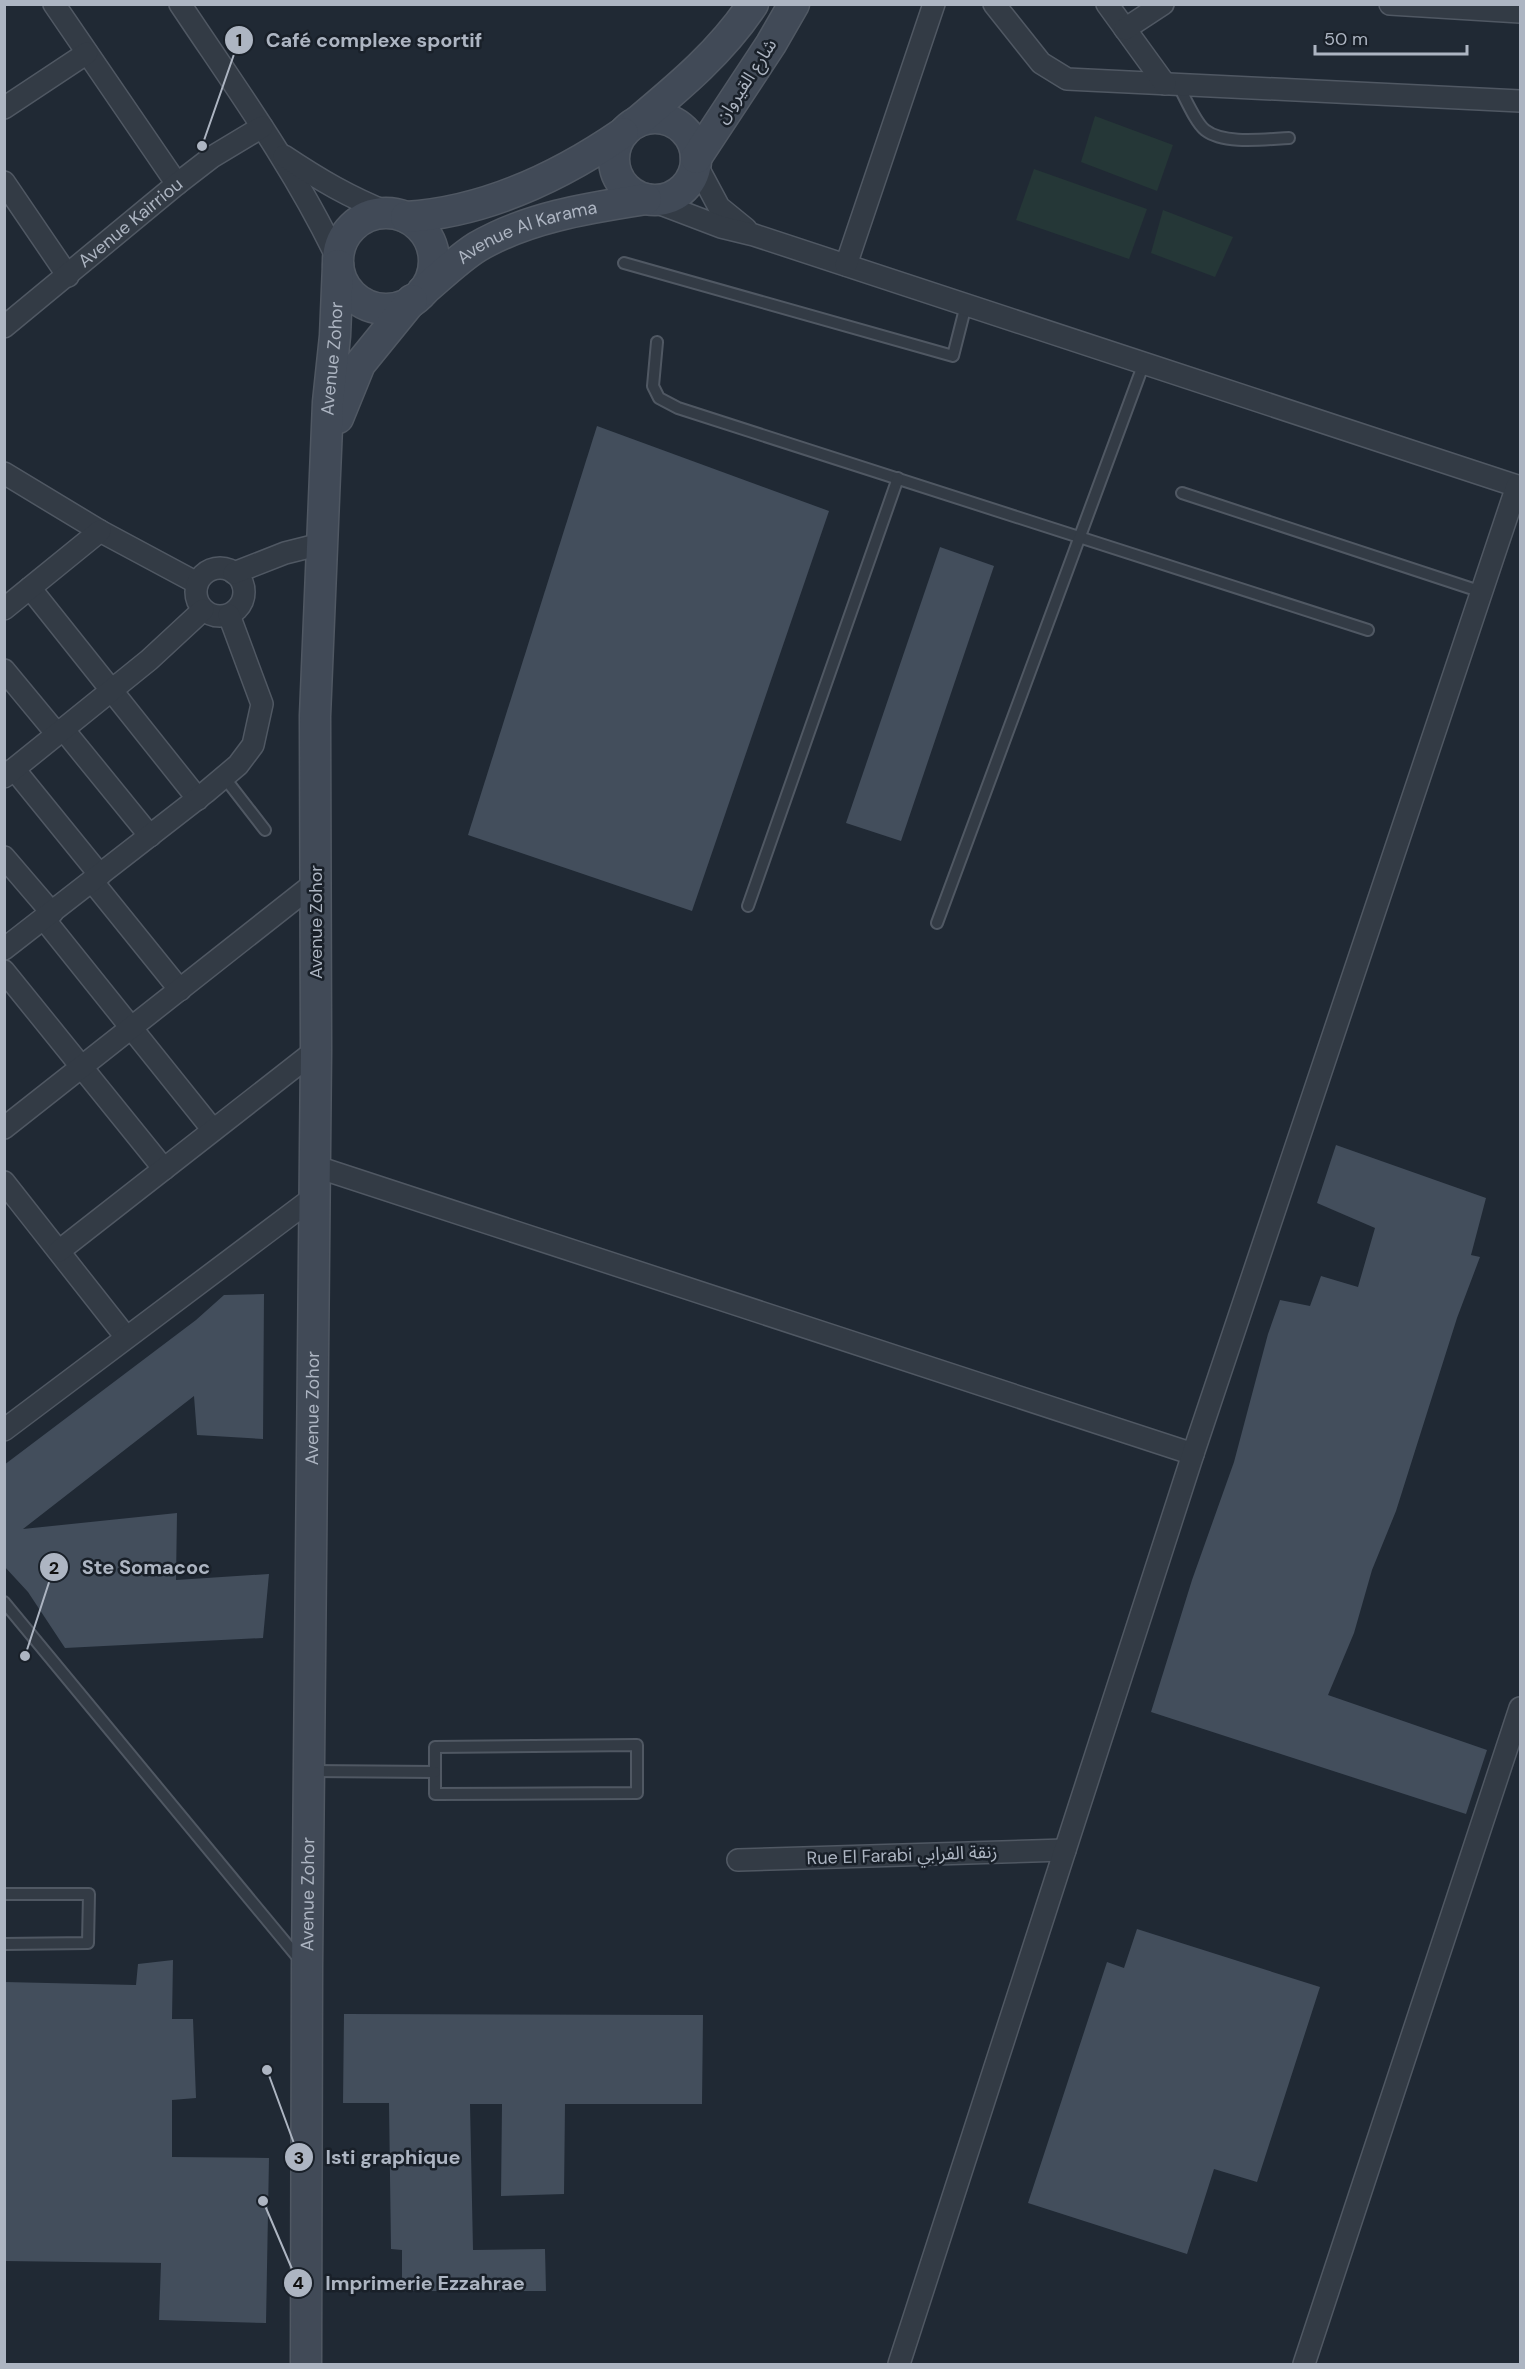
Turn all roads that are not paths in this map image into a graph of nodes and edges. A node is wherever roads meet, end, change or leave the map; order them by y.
1 (54, 4) edge
2 (180, 4) edge
3 (753, 4) edge
4 (794, 4) edge
5 (934, 4) edge
6 (994, 4) edge
7 (1107, 4) edge
8 (1163, 4) edge
9 (1390, 4) edge
10 (1521, 12) edge
11 (1125, 28) junction
12 (87, 53) junction
13 (1172, 85) junction
14 (1521, 100) edge
15 (4, 108) edge
16 (262, 127) junction
17 (630, 127) junction
18 (1289, 138) dead end
19 (279, 153) junction
20 (696, 161) junction
21 (4, 182) edge
22 (177, 184) junction
23 (648, 200) junction
24 (397, 215) junction
25 (753, 235) junction
26 (338, 262) junction
27 (624, 263) dead end
28 (846, 266) junction
29 (68, 276) junction
30 (417, 297) junction
31 (966, 305) junction
32 (4, 327) edge
33 (657, 342) dead end
34 (1144, 363) junction
35 (326, 452) junction
36 (4, 473) edge
37 (898, 478) junction
38 (1519, 486) edge
39 (1182, 493) dead end
40 (100, 531) junction
41 (1080, 536) junction
42 (321, 544) junction
43 (234, 573) junction
44 (197, 583) junction
45 (30, 588) junction
46 (1482, 592) junction
47 (4, 609) edge
48 (203, 610) junction
49 (229, 615) junction
50 (1368, 630) dead end
51 (4, 670) edge
52 (112, 690) junction
53 (60, 732) junction
54 (9, 773) edge
55 (224, 777) junction
56 (198, 799) junction
57 (265, 830) dead end
58 (150, 836) junction
59 (4, 857) edge
60 (96, 878) junction
61 (316, 882) junction
62 (748, 906) dead end
63 (48, 916) junction
64 (937, 923) dead end
65 (4, 949) edge
66 (4, 970) edge
67 (180, 990) junction
68 (131, 1028) junction
69 (316, 1050) junction
70 (82, 1067) junction
71 (4, 1128) edge
72 (213, 1130) junction
73 (314, 1166) junction
74 (164, 1169) junction
75 (8, 1196) edge
76 (314, 1197) junction
77 (59, 1251) junction
78 (126, 1337) junction
79 (4, 1430) edge
80 (1193, 1454) junction
81 (4, 1602) edge
82 (1521, 1708) edge
83 (309, 1772) junction
84 (435, 1772) junction
85 (1065, 1850) junction
86 (738, 1860) dead end
87 (4, 1893) edge
88 (4, 1944) edge
89 (306, 1968) junction
90 (306, 2364) edge
91 (898, 2364) edge
92 (1304, 2364) edge

1 - 12 street
2 - 16 street
3 - 17 main road, شارع القيروان
4 - 20 main road, شارع القيروان
5 - 28 street
6 - 13 street
7 - 11 street
8 - 11 street
9 - 10 street
11 - 13 street
12 - 15 street
12 - 22 street
13 - 14 street
13 - 18 lane
16 - 19 street
16 - 22 street, Avenue Kairriou
17 - 20 main road
17 - 23 main road
17 - 24 main road
19 - 24 street
19 - 26 street
20 - 23 main road
20 - 25 street
21 - 29 street
22 - 29 street, Avenue Kairriou
23 - 25 street
23 - 30 main road, Avenue Al Karama
24 - 26 main road
24 - 30 main road
25 - 28 street
26 - 30 main road
26 - 35 main road, Avenue Zohor
27 - 31 lane
28 - 31 street
29 - 32 street, Avenue Kairriou
30 - 35 main road, Avenue Zohor
31 - 34 street
33 - 37 lane
34 - 38 street
34 - 41 lane
35 - 42 main road, Avenue Zohor
36 - 40 street
37 - 41 lane
37 - 62 lane
38 - 46 street
39 - 46 lane
40 - 44 street
40 - 45 street
41 - 50 lane
41 - 64 lane
42 - 43 street
42 - 61 main road, Avenue Zohor
43 - 44 street
43 - 49 street
44 - 48 street
45 - 47 street
45 - 52 street
46 - 80 street
48 - 49 street
48 - 52 street
49 - 55 street
51 - 53 street
52 - 53 street
52 - 56 street
53 - 54 street
53 - 58 street
54 - 60 street
55 - 56 street
55 - 57 lane
56 - 58 street
58 - 60 street
59 - 63 street
60 - 63 street
60 - 67 street
61 - 67 street
61 - 69 main road, Avenue Zohor
63 - 65 street
63 - 68 street
66 - 70 street
67 - 68 street
68 - 70 street
68 - 72 street
69 - 72 street
69 - 73 main road, Avenue Zohor
70 - 71 street
70 - 74 street
72 - 74 street
73 - 76 main road, Avenue Zohor
73 - 80 street
74 - 77 street
75 - 77 street
76 - 78 street
76 - 83 main road, Avenue Zohor
77 - 78 street
78 - 79 street
80 - 85 street
81 - 89 lane
82 - 92 street
83 - 84 lane
83 - 89 main road, Avenue Zohor
84 - 84 lane
85 - 86 street, Rue El Farabi زنقة الفرابي
85 - 91 street
87 - 88 lane
89 - 90 main road, Avenue Zohor

